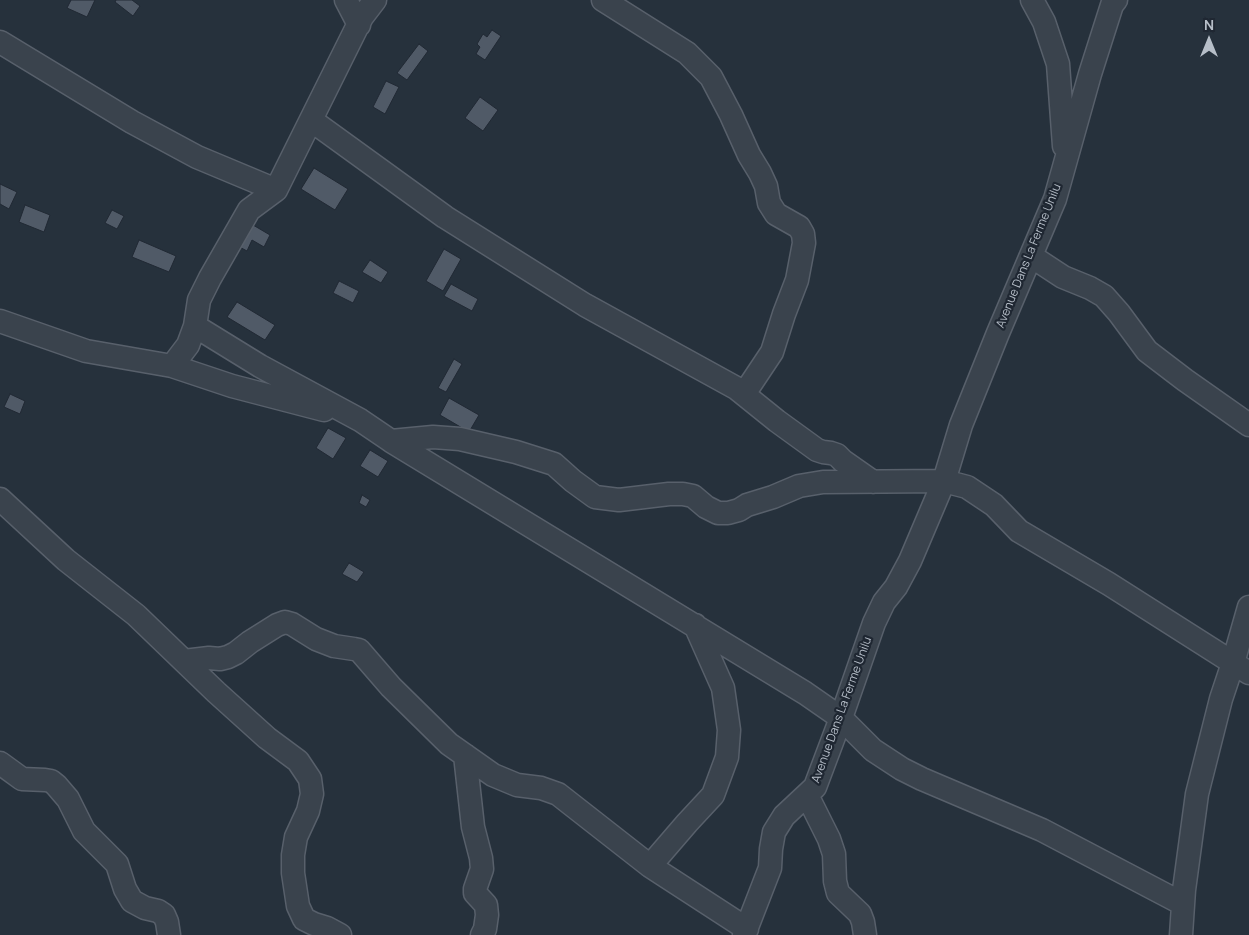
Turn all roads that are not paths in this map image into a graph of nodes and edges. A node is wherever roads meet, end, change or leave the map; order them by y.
1 (346, 0) edge
2 (375, 0) edge
3 (603, 0) edge
4 (1032, 0) edge
5 (1116, 0) edge
6 (359, 25) junction
7 (0, 42) edge
8 (311, 120) junction
9 (1065, 165) junction
10 (276, 190) junction
11 (1031, 256) junction
12 (0, 321) edge
13 (195, 326) junction
14 (172, 366) junction
15 (744, 394) junction
16 (360, 420) junction
17 (1249, 424) edge
18 (391, 441) junction
19 (944, 481) junction
20 (873, 482) junction
21 (0, 499) edge
22 (1249, 607) edge
23 (695, 625) junction
24 (184, 661) junction
25 (1241, 668) edge
26 (842, 718) junction
27 (465, 755) junction
28 (0, 763) edge
29 (807, 796) junction
30 (650, 866) junction
31 (1183, 904) junction
32 (745, 932) edge
33 (169, 935) edge
34 (340, 935) edge
35 (482, 935) edge
36 (866, 935) edge
37 (1180, 935) edge

1 - 6 street
2 - 6 street
3 - 15 street
4 - 9 street
5 - 9 street, Avenue Dans La Ferme Unilu
6 - 8 street
7 - 10 street
8 - 10 street
8 - 15 street
9 - 11 street, Avenue Dans La Ferme Unilu
10 - 13 street
11 - 17 street
11 - 19 street, Avenue Dans La Ferme Unilu
12 - 14 street
13 - 14 street
13 - 16 street
14 - 16 street
15 - 20 street
16 - 18 street
18 - 20 street
18 - 23 street
19 - 20 street
19 - 25 street
19 - 26 street, Avenue Dans La Ferme Unilu
21 - 24 street
22 - 25 street
23 - 26 street
23 - 30 street
24 - 27 street
24 - 34 street
25 - 31 street
26 - 29 street, Avenue Dans La Ferme Unilu
26 - 31 street
27 - 30 street
27 - 35 street
28 - 33 street
29 - 32 street, Avenue Dans La Ferme Unilu
29 - 36 street
30 - 32 street
31 - 37 street

